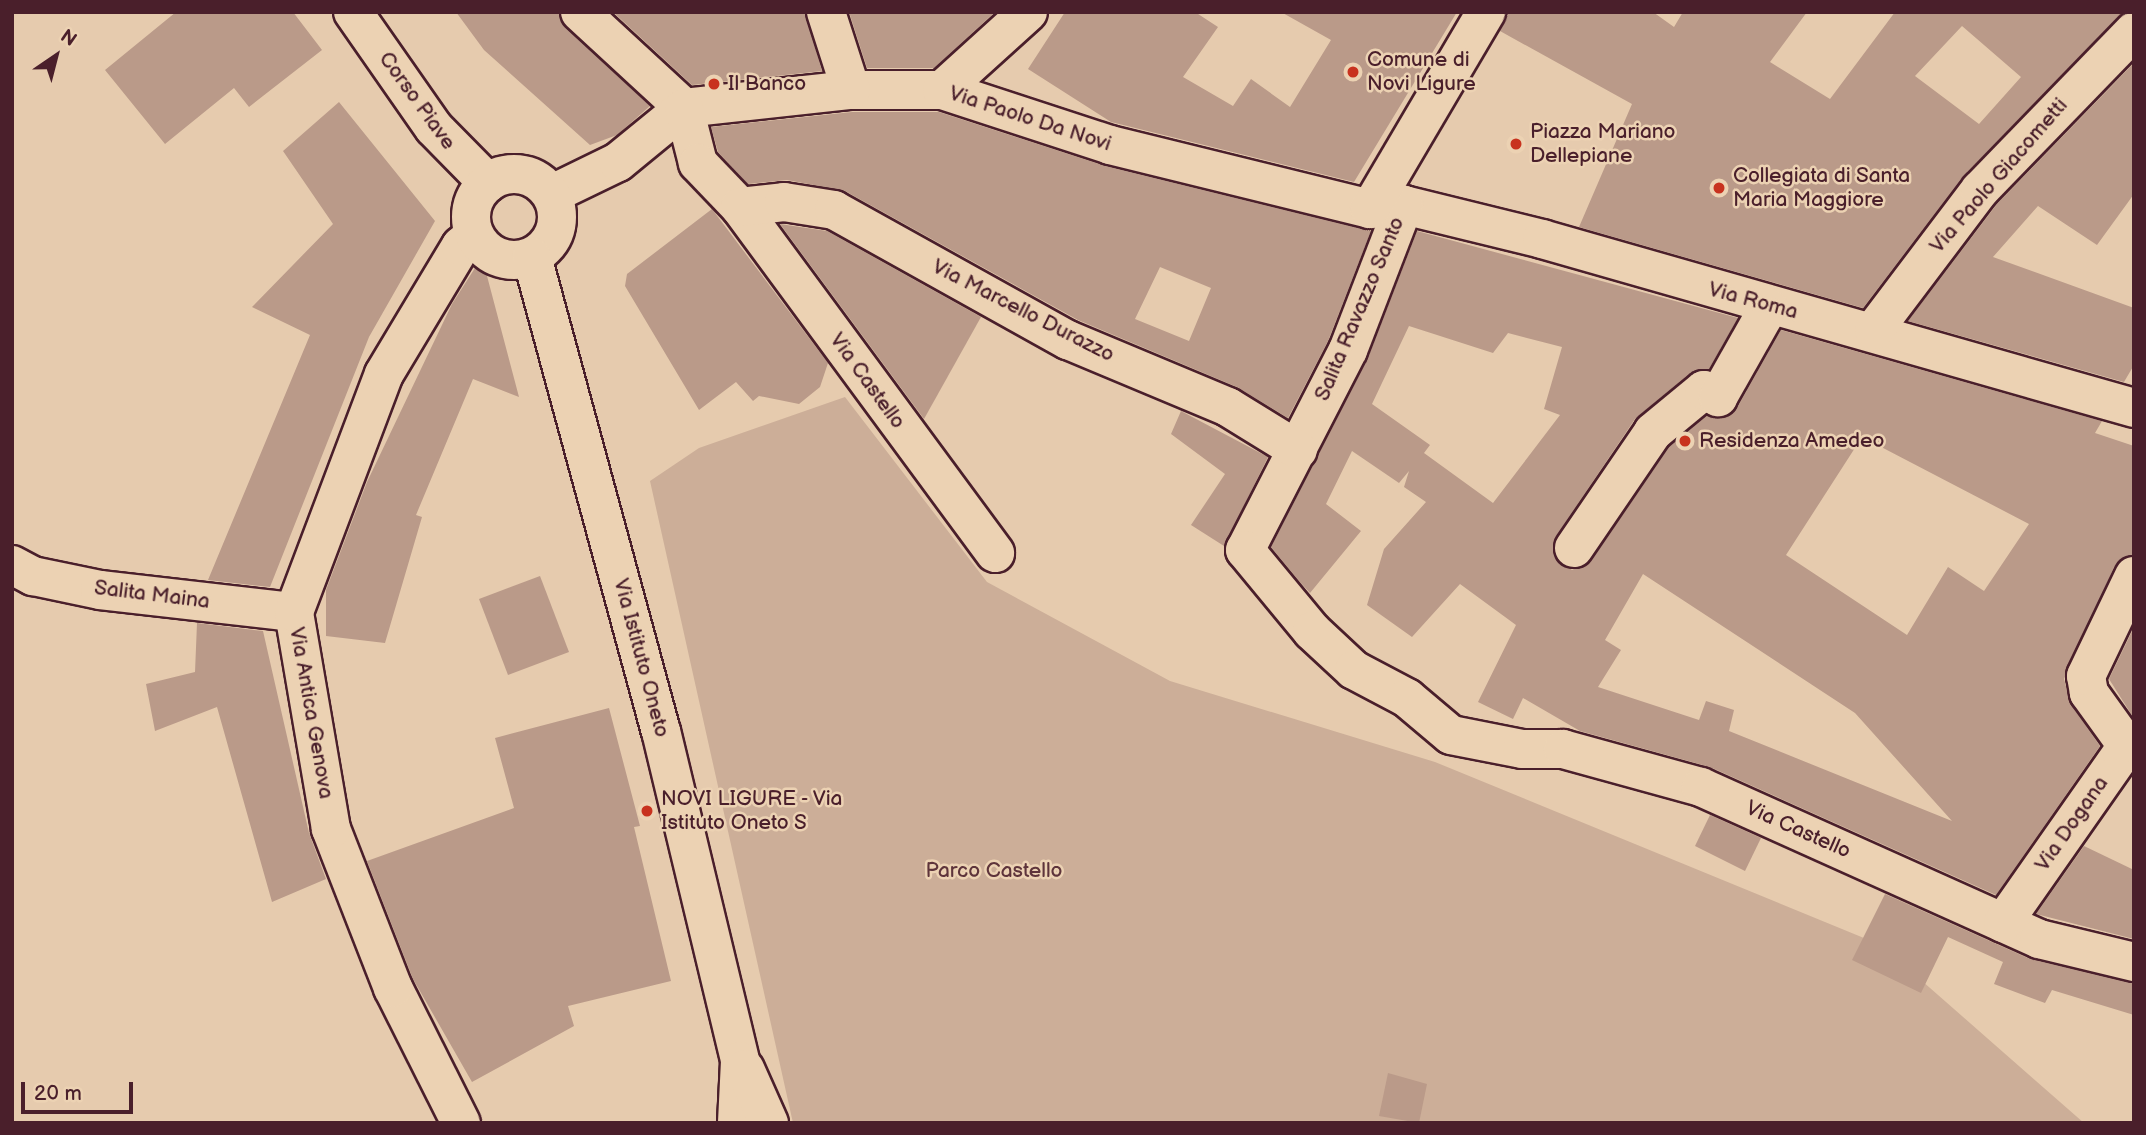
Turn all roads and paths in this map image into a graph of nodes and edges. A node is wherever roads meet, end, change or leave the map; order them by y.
1 (353, 12) edge
2 (580, 12) edge
3 (826, 12) edge
4 (1028, 12) edge
5 (1486, 12) edge
6 (2134, 31) edge
7 (851, 90) junction
8 (942, 90) junction
9 (684, 108) junction
10 (488, 183) junction
11 (551, 194) junction
12 (740, 207) junction
13 (1387, 207) junction
14 (474, 235) junction
15 (532, 257) junction
16 (1769, 307) junction
17 (1874, 330) junction
18 (2134, 408) edge
19 (1298, 450) junction
20 (1574, 548) dead end
21 (995, 553) dead end
22 (12, 565) edge
23 (2134, 576) edge
24 (294, 611) junction
25 (1451, 735) joint
26 (2003, 923) junction
27 (2134, 962) edge
28 (740, 1061) junction
29 (461, 1123) edge
30 (737, 1123) edge
31 (769, 1123) edge

1 - 10 street, Corso Piave
2 - 9 street
3 - 7 street
4 - 8 street
5 - 13 street, Salita Ravazzo Santo
6 - 17 street, Via Paolo Giacometti
7 - 8 street, Via Paolo Da Novi
7 - 9 street, Via Paolo Da Novi
8 - 13 street, Via Paolo Da Novi
9 - 11 street
9 - 12 street, Via Castello
10 - 11 street
10 - 14 street
11 - 15 street
12 - 19 street, Via Marcello Durazzo
12 - 21 street, Via Castello
13 - 16 street, Via Roma
13 - 19 street, Salita Ravazzo Santo
14 - 15 street
14 - 24 street, Via Antica Genova
15 - 28 street, Via Istituto Oneto
16 - 17 street, Via Roma
16 - 20 street
17 - 18 street, Via Roma
19 - 25 street, Salita Ravazzo Santo
22 - 24 street, Salita Maina
23 - 26 street, Via Dogana
24 - 29 street, Via Antica Genova
25 - 26 street, Via Castello
26 - 27 street, Via Castello
28 - 30 street, Via Istituto Oneto
28 - 31 street, Via Istituto Oneto

